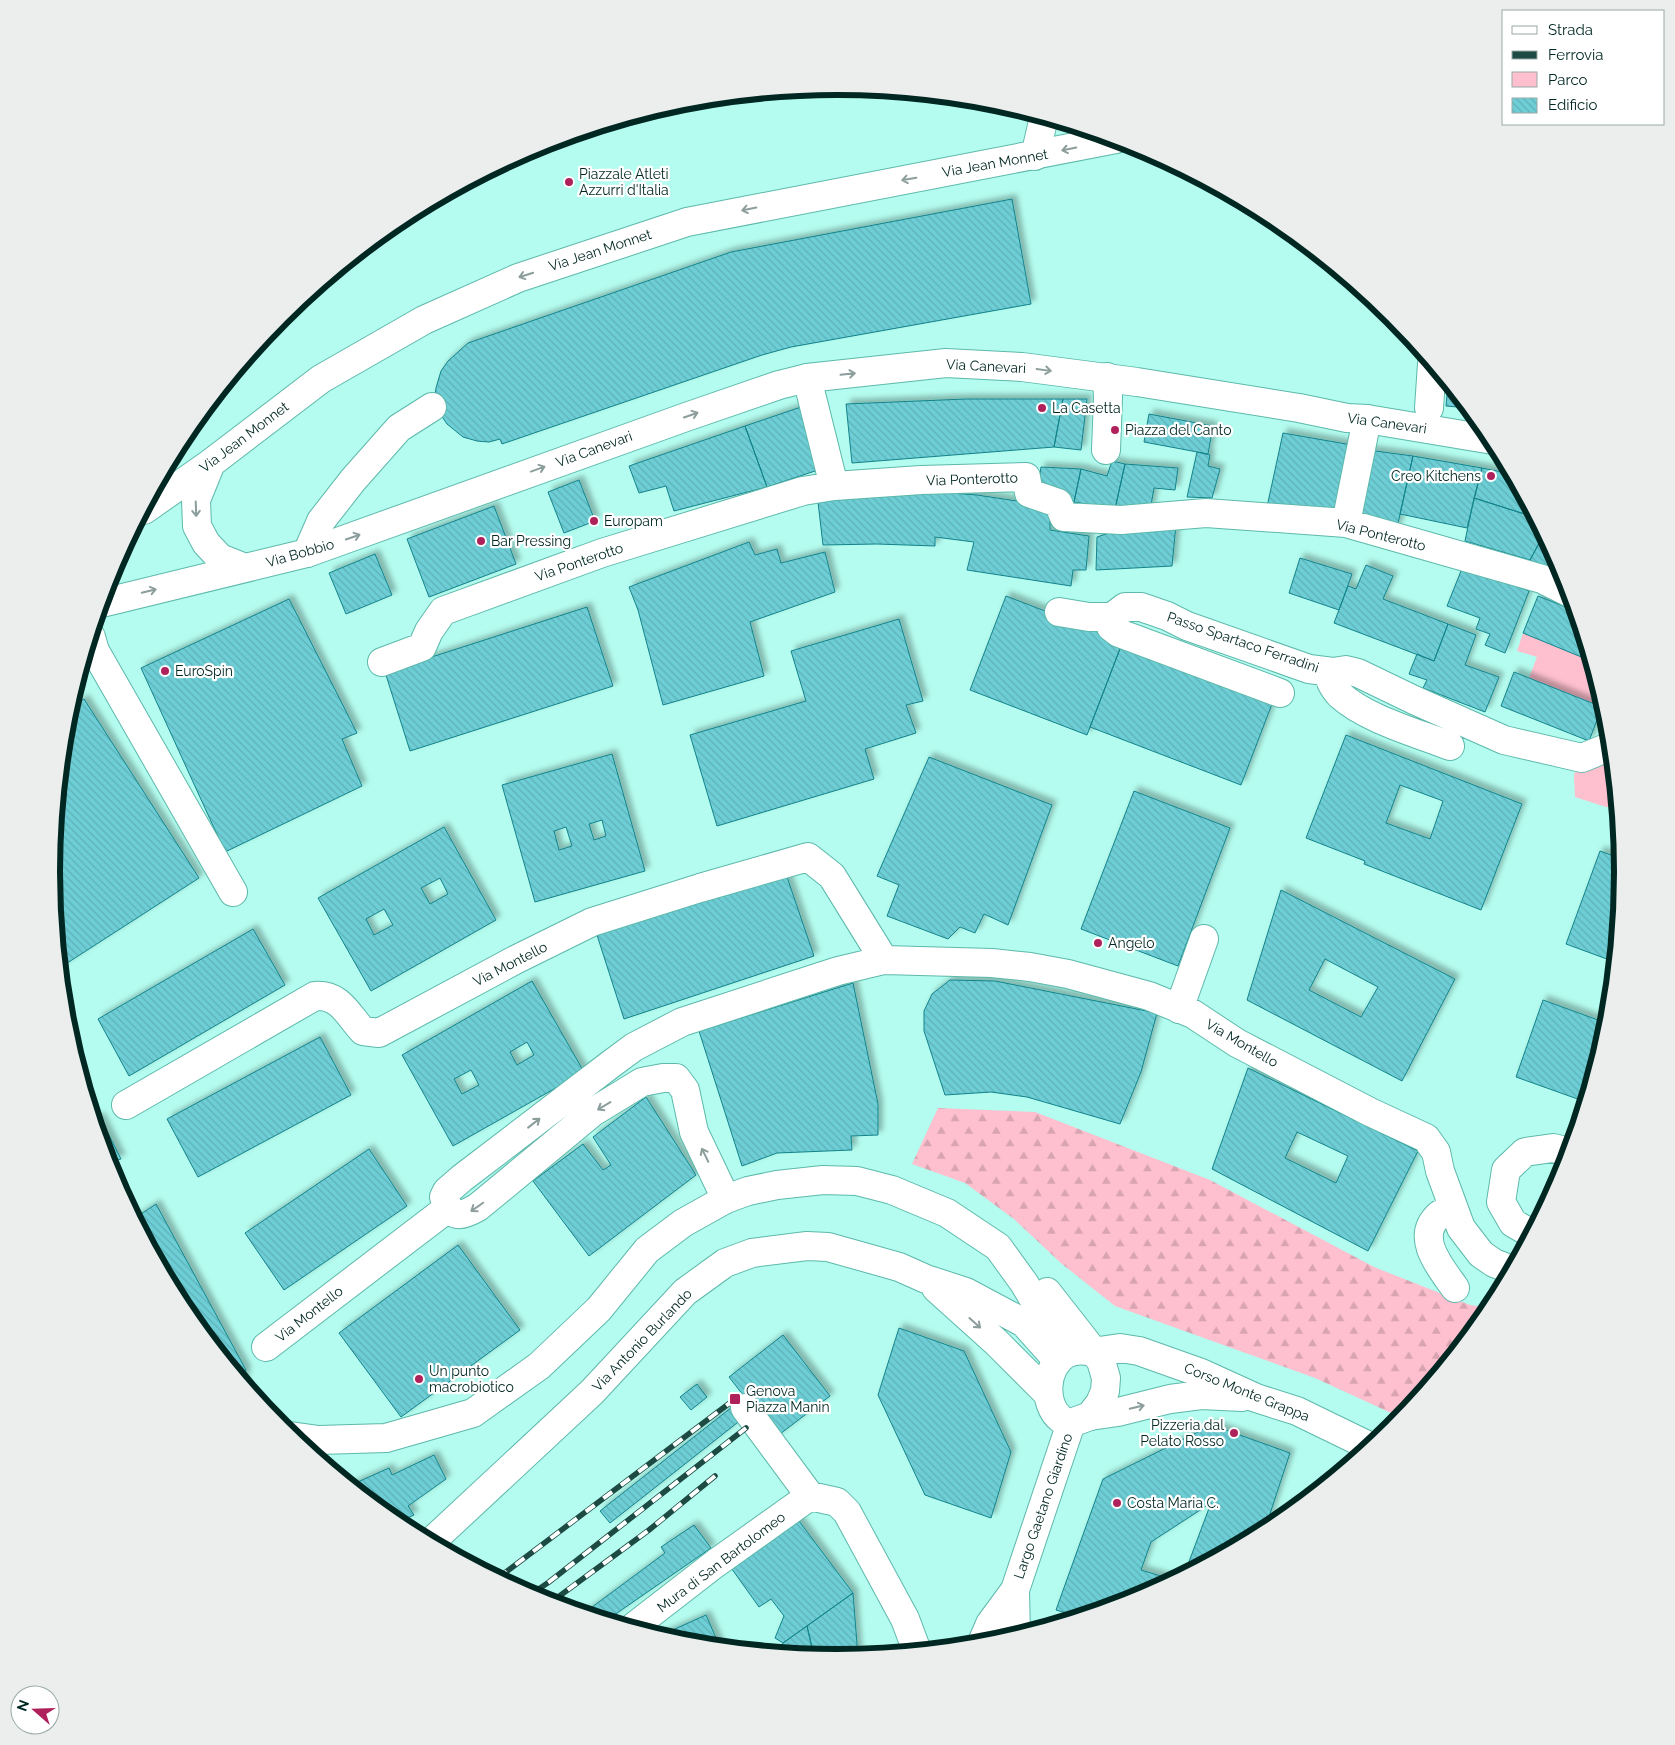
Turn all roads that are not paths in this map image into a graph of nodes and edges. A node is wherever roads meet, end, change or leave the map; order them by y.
1 (1043, 122) edge
2 (1104, 142) edge
3 (1035, 156) junction
4 (1431, 372) edge
5 (1107, 377) junction
6 (807, 378) junction
7 (432, 408) dead end
8 (1429, 408) dead end
9 (1367, 419) junction
10 (1482, 438) edge
11 (1106, 450) dead end
12 (211, 464) junction
13 (492, 485) joint
14 (834, 486) junction
15 (154, 503) edge
16 (1346, 523) junction
17 (307, 553) junction
18 (245, 568) junction
19 (1561, 589) edge
20 (109, 601) edge
21 (1059, 612) dead end
22 (1112, 617) junction
23 (92, 650) edge
24 (382, 662) dead end
25 (1333, 672) junction
26 (1280, 693) dead end
27 (1450, 746) dead end
28 (1604, 749) edge
29 (234, 892) dead end
30 (1204, 939) dead end
31 (884, 960) junction
32 (1179, 1009) junction
33 (126, 1106) dead end
34 (1563, 1150) edge
35 (726, 1199) junction
36 (448, 1208) junction
37 (1453, 1208) junction
38 (1527, 1231) edge
39 (998, 1248) junction
40 (1507, 1268) edge
41 (926, 1279) junction
42 (1454, 1288) dead end
43 (266, 1347) dead end
44 (1092, 1352) junction
45 (1062, 1358) junction
46 (1047, 1393) junction
47 (1256, 1398) junction
48 (745, 1408) dead end
49 (1080, 1420) junction
50 (305, 1438) edge
51 (1364, 1444) edge
52 (810, 1496) junction
53 (436, 1538) edge
54 (1015, 1590) junction
55 (637, 1624) edge
56 (1016, 1629) edge
57 (985, 1636) edge
58 (915, 1645) edge

1 - 3 street
2 -> 3 street, Via Jean Monnet
3 -> 12 street, Via Jean Monnet
4 - 8 street
6 -> 5 street, Via Canevari
5 - 9 street, Via Canevari
5 - 11 street
13 -> 6 street, Via Canevari
6 - 14 street
7 - 17 street
9 - 10 street, Via Canevari
9 - 16 street
12 - 15 street, Via Jean Monnet
12 -> 18 street
17 -> 13 street, Via Bobbio
14 - 16 street, Via Ponterotto
14 - 24 street, Via Ponterotto
16 - 19 street, Via Ponterotto
17 - 18 street, Via Bobbio
20 -> 18 street, Via Bobbio
21 - 22 street
22 - 25 street, Passo Spartaco Ferradini
22 - 26 street
23 - 29 street
25 - 27 street
25 - 28 street, Passo Spartaco Ferradini
30 - 32 street
31 - 32 street, Via Montello
31 - 33 street, Via Montello
36 -> 31 street, Via Montello
32 - 37 street, Via Montello
34 - 38 street
35 -> 36 street
35 - 39 street
35 - 50 street
36 - 43 street, Via Montello
37 - 40 street, Via Montello
37 - 42 street
39 - 44 street, Largo Gaetano Giardino
39 - 45 street
41 - 45 street
41 -> 46 street, Largo Gaetano Giardino
41 - 53 street, Via Antonio Burlando
44 - 45 street
44 - 47 street, Corso Monte Grappa
44 - 49 street, Largo Gaetano Giardino
45 - 46 street
46 - 49 street, Largo Gaetano Giardino
49 -> 47 street
47 - 51 street, Corso Monte Grappa
48 - 52 street
49 - 54 street, Largo Gaetano Giardino
52 - 55 street, Mura di San Bartolomeo
52 - 58 street
54 - 56 street, Largo Gaetano Giardino
54 - 57 street, Largo Gaetano Giardino

